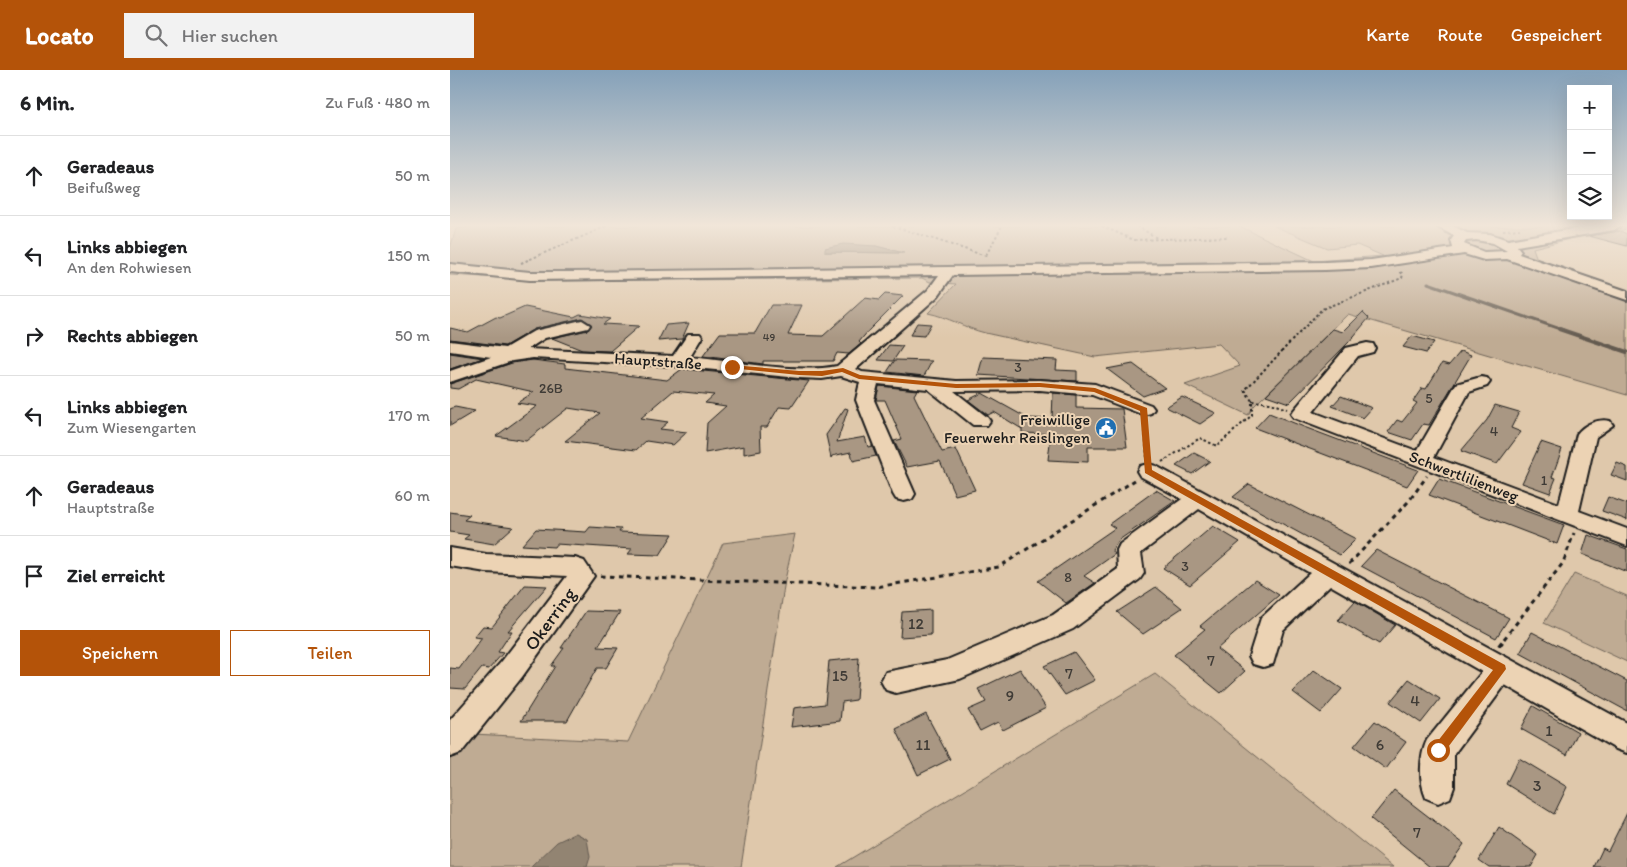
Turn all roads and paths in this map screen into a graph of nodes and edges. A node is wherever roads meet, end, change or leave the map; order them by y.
1 (521, 263) edge
2 (981, 263) edge
3 (1359, 263) edge
4 (1541, 263) edge
5 (517, 265) dead end
6 (1392, 266) dead end
7 (450, 268) edge
8 (977, 270) junction
9 (949, 271) junction
10 (1627, 296) edge
11 (582, 324) dead end
12 (694, 336) dead end
13 (450, 346) edge
14 (1367, 348) dead end
15 (508, 356) junction
16 (678, 362) junction
17 (843, 370) junction
18 (450, 377) edge
19 (870, 378) junction
20 (1481, 382) dead end
21 (934, 384) junction
22 (1252, 401) junction
23 (1144, 409) joint
24 (1301, 414) junction
25 (980, 421) dead end
26 (1603, 425) dead end
27 (1428, 462) junction
28 (1148, 471) junction
29 (904, 494) dead end
30 (1197, 499) junction
31 (1573, 517) junction
32 (1627, 538) edge
33 (450, 557) edge
34 (1332, 575) junction
35 (581, 576) junction
36 (1264, 656) dead end
37 (1494, 665) junction
38 (896, 681) dead end
39 (1627, 739) edge
40 (450, 743) edge
41 (1438, 788) dead end

1 - 5 path
2 - 8 path
3 - 8 street
4 - 10 street
6 - 22 path
7 - 9 street
8 - 9 street
9 - 17 street, Hauptstraße
11 - 15 street
12 - 16 street
13 - 15 street
14 - 24 street
15 - 16 street, Hauptstraße
15 - 18 street, Hauptstraße
16 - 17 street, Hauptstraße
17 - 19 street
19 - 21 street
19 - 29 street
20 - 27 street
21 - 23 street
21 - 25 street
22 - 24 path
22 - 28 path
23 - 28 path
24 - 27 street, Schwertlilienweg
26 - 31 street
27 - 31 street, Schwertlilienweg
27 - 34 path
28 - 30 street
28 - 35 path
30 - 34 street
30 - 38 street
31 - 32 street, Schwertlilienweg
31 - 37 path
33 - 35 street, Okerring
34 - 36 street
34 - 37 street
35 - 40 street, Okerring
37 - 39 street
37 - 41 street

